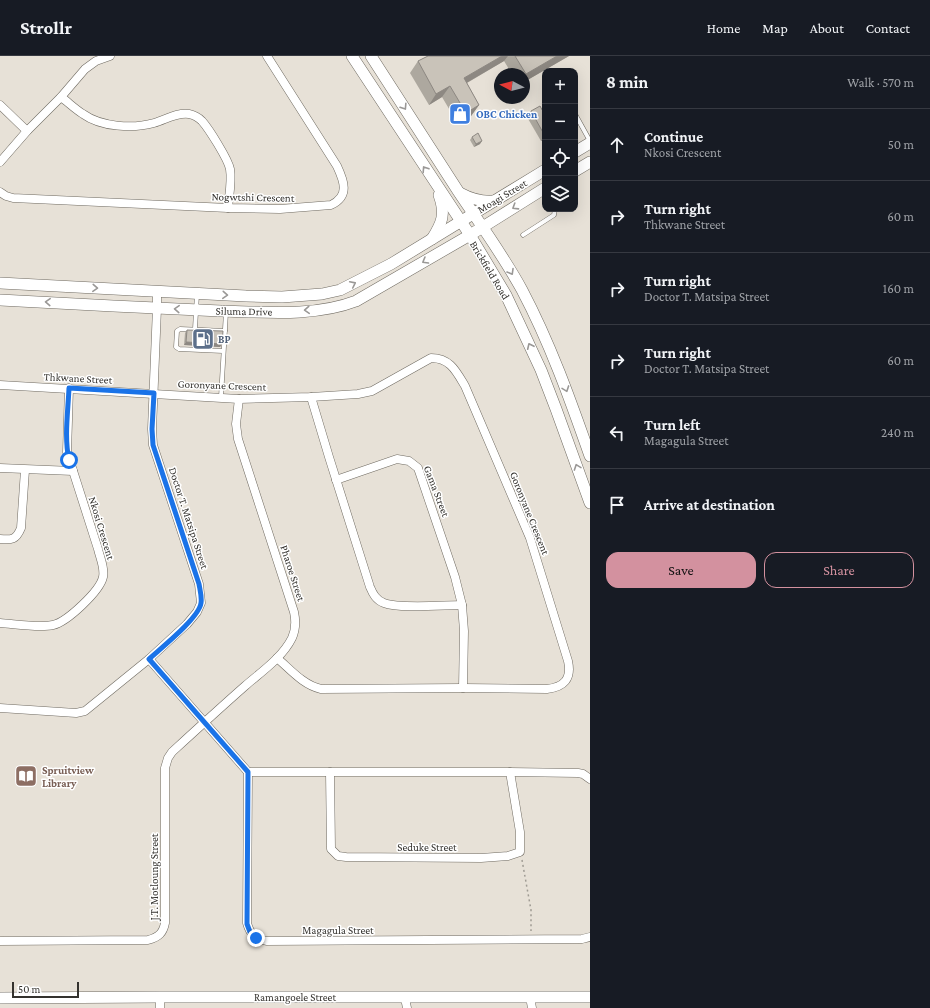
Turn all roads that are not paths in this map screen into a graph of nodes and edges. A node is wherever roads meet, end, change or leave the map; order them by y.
1 (110, 56) edge
2 (267, 56) edge
3 (352, 56) edge
4 (371, 56) edge
5 (61, 97) junction
6 (0, 105) edge
7 (578, 120) edge
8 (27, 131) junction
9 (590, 142) edge
10 (578, 150) edge
11 (0, 162) edge
12 (590, 162) edge
13 (578, 169) edge
14 (542, 172) edge
15 (435, 185) junction
16 (542, 191) edge
17 (0, 192) edge
18 (459, 192) junction
19 (494, 201) junction
20 (228, 208) junction
21 (554, 212) edge
22 (474, 213) junction
23 (460, 222) junction
24 (483, 227) junction
25 (470, 235) junction
26 (523, 235) dead end
27 (431, 240) junction
28 (0, 283) edge
29 (157, 291) junction
30 (197, 293) junction
31 (0, 300) edge
32 (158, 308) junction
33 (197, 310) junction
34 (226, 311) junction
35 (196, 329) junction
36 (225, 331) junction
37 (223, 351) junction
38 (0, 385) edge
39 (69, 388) junction
40 (154, 393) junction
41 (221, 397) junction
42 (311, 397) junction
43 (239, 398) junction
44 (590, 456) edge
45 (0, 468) edge
46 (25, 470) junction
47 (73, 470) junction
48 (336, 480) junction
49 (590, 503) edge
50 (0, 539) edge
51 (462, 605) junction
52 (0, 622) edge
53 (277, 658) junction
54 (149, 659) junction
55 (463, 688) junction
56 (0, 708) edge
57 (204, 722) junction
58 (248, 772) junction
59 (330, 772) junction
60 (510, 772) junction
61 (590, 779) edge
62 (590, 937) edge
63 (0, 941) edge
64 (590, 997) edge
65 (0, 998) edge
66 (160, 1002) edge
67 (406, 1003) edge
68 (531, 1003) edge

1 - 5 street
2 - 20 street, Nogwtshi Crescent
15 -> 3 street, Brickfield Road
4 -> 18 street, Brickfield Road
5 - 8 street
5 - 20 street
6 - 8 street
7 - 9 lane
8 - 11 street
9 - 10 street
12 - 13 street
14 - 19 street, Moagi Street
15 - 23 street, Brickfield Road
15 - 27 street
16 -> 24 street, Moagi Street
17 - 20 street, Nogwtshi Crescent
18 - 19 street
18 - 22 street, Brickfield Road
19 - 22 street, Moagi Street
21 - 26 lane
22 - 23 street, Moagi Street
22 - 24 street, Brickfield Road
23 - 25 street, Brickfield Road
23 - 27 street, Siluma Drive
24 - 25 street, Moagi Street
24 -> 44 street, Brickfield Road
25 -> 34 street, Siluma Drive
49 -> 25 street, Brickfield Road
30 -> 27 street, Siluma Drive
28 -> 29 street, Siluma Drive
29 - 30 street, Siluma Drive
29 - 32 street, Doctor T. Matsipa Street
30 - 33 lane
32 -> 31 street, Siluma Drive
33 -> 32 street, Siluma Drive
32 - 40 street, Doctor T. Matsipa Street
33 - 34 street, Siluma Drive
33 - 35 lane
34 - 36 lane
35 - 36 lane
35 - 37 lane
36 - 37 lane
37 - 41 lane
38 - 39 street, Thkwane Street
39 - 40 street, Thkwane Street
39 - 47 street, Nkosi Crescent
40 - 41 street, Goronyane Crescent
40 - 54 street, Doctor T. Matsipa Street
41 - 43 street, Goronyane Crescent
42 - 43 street, Goronyane Crescent
42 - 48 street
42 - 55 street, Goronyane Crescent
43 - 53 street, Pharoe Street
45 - 46 street
46 - 47 street
46 - 50 street
47 - 52 street, Nkosi Crescent
48 - 51 street
48 - 51 street, Gama Street
51 - 55 street, Gama Street
53 - 55 street, Goronyane Crescent
53 - 57 street, Pharoe Street
54 - 56 street, Doctor T. Matsipa Street
54 - 57 street
57 - 58 street
57 - 63 street, J.T. Motloung Street
58 - 59 street
58 - 62 street, Magagula Street
59 - 60 street
59 - 60 street, Seduke Street
60 - 61 street
64 - 68 street, Ramangoele Street
65 - 66 street, Ramangoele Street
66 - 67 street, Ramangoele Street
67 - 68 street, Ramangoele Street

